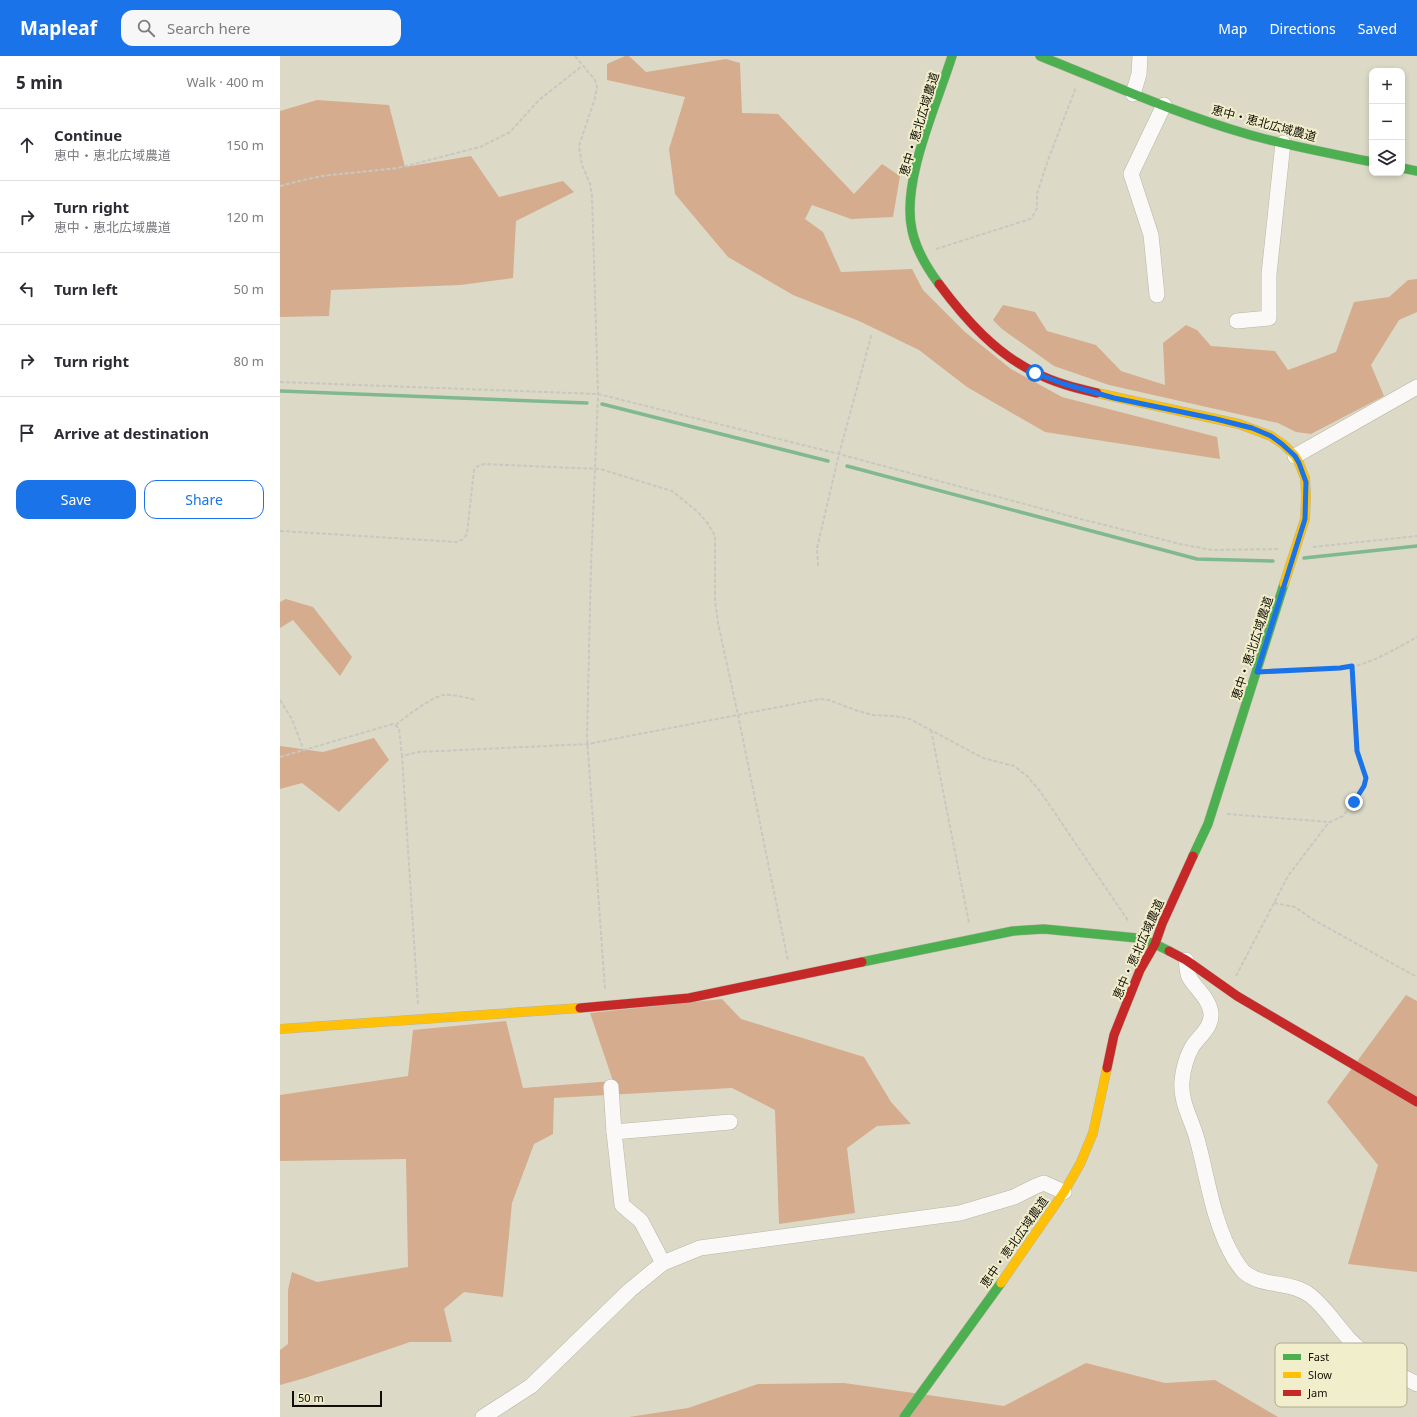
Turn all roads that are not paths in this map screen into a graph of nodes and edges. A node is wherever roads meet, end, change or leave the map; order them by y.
1 (952, 56) edge
2 (1040, 56) edge
3 (1140, 56) edge
4 (1133, 94) junction
5 (1164, 105) junction
6 (1283, 143) junction
7 (1369, 161) edge
8 (1405, 169) edge
9 (1417, 171) edge
10 (1157, 295) dead end
11 (1237, 321) dead end
12 (1417, 387) edge
13 (1295, 456) junction
14 (1155, 944) junction
15 (1186, 960) junction
16 (280, 1029) edge
17 (611, 1087) dead end
18 (1417, 1102) edge
19 (730, 1122) dead end
20 (614, 1132) junction
21 (1064, 1192) junction
22 (663, 1263) junction
23 (1352, 1343) edge
24 (1407, 1379) edge
25 (1417, 1384) edge
26 (483, 1417) edge
27 (904, 1417) edge

1 - 13 street, 恵中・恵北広域農道
2 - 4 street, 恵中・恵北広域農道
3 - 4 street
4 - 5 street, 恵中・恵北広域農道
5 - 6 street, 恵中・恵北広域農道
5 - 10 street
6 - 7 street, 恵中・恵北広域農道
6 - 11 street
8 - 9 street
12 - 13 street
13 - 14 street, 恵中・恵北広域農道
14 - 15 street
14 - 16 street
14 - 21 street, 恵中・恵北広域農道
15 - 18 street
15 - 23 street
17 - 20 street
19 - 20 street
20 - 22 street
21 - 22 street
21 - 27 street, 恵中・恵北広域農道
22 - 26 street
24 - 25 street

